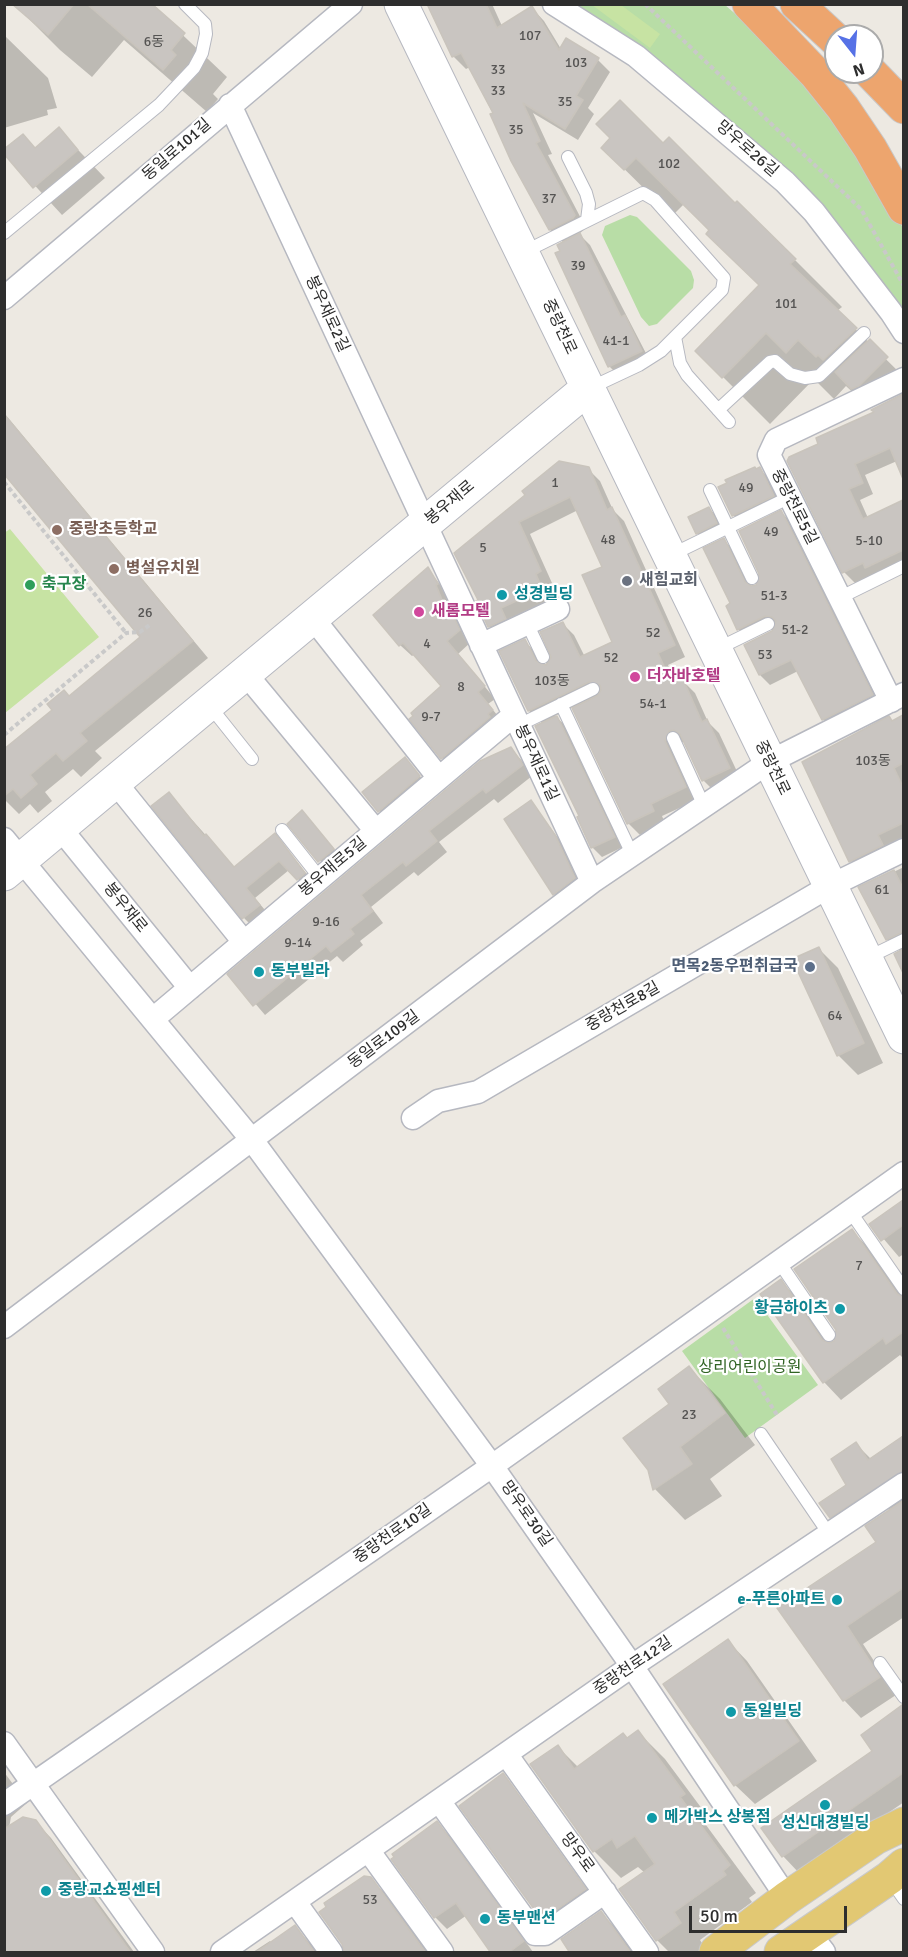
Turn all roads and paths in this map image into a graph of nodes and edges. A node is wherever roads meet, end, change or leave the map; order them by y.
1 (185, 4) edge
2 (351, 4) edge
3 (401, 4) edge
4 (554, 4) edge
5 (645, 4) edge
6 (749, 4) edge
7 (797, 4) edge
8 (824, 29) edge
9 (881, 84) edge
10 (230, 105) junction
11 (903, 107) edge
12 (568, 157) dead end
13 (903, 208) edge
14 (587, 220) junction
15 (4, 233) edge
16 (524, 252) junction
17 (903, 286) edge
18 (4, 298) edge
19 (903, 332) edge
20 (864, 333) dead end
21 (675, 337) junction
22 (903, 379) edge
23 (588, 388) junction
24 (718, 410) junction
25 (729, 422) dead end
26 (4, 482) edge
27 (710, 490) dead end
28 (788, 498) junction
29 (424, 524) junction
30 (728, 527) junction
31 (669, 556) junction
32 (903, 566) edge
33 (752, 578) dead end
34 (839, 598) junction
35 (558, 609) dead end
36 (312, 617) junction
37 (528, 623) junction
38 (151, 624) dead end
39 (768, 624) dead end
40 (126, 633) junction
41 (481, 645) junction
42 (714, 650) junction
43 (543, 657) dead end
44 (245, 673) junction
45 (593, 689) dead end
46 (897, 698) edge
47 (209, 704) junction
48 (561, 704) junction
49 (516, 720) junction
50 (4, 735) edge
51 (673, 738) dead end
52 (252, 759) dead end
53 (769, 762) junction
54 (439, 778) junction
55 (115, 782) junction
56 (704, 806) junction
57 (60, 828) junction
58 (282, 830) dead end
59 (376, 831) junction
60 (903, 850) edge
61 (632, 854) junction
62 (10, 858) edge
63 (320, 878) junction
64 (592, 882) junction
65 (830, 886) junction
66 (903, 940) edge
67 (244, 942) junction
68 (866, 959) junction
69 (190, 988) junction
70 (153, 1019) junction
71 (903, 1037) edge
72 (413, 1118) dead end
73 (252, 1140) junction
74 (903, 1173) edge
75 (850, 1211) junction
76 (779, 1262) junction
77 (903, 1289) edge
78 (712, 1309) junction
79 (4, 1327) edge
80 (830, 1335) dead end
81 (777, 1415) dead end
82 (761, 1434) dead end
83 (492, 1466) junction
84 (903, 1484) edge
85 (829, 1534) junction
86 (880, 1664) dead end
87 (632, 1666) junction
88 (903, 1697) edge
89 (4, 1743) edge
90 (506, 1754) junction
91 (33, 1783) junction
92 (439, 1802) junction
93 (4, 1803) edge
94 (903, 1824) edge
95 (368, 1850) junction
96 (899, 1881) edge
97 (605, 1892) junction
98 (787, 1898) junction
99 (295, 1902) junction
100 (817, 1943) edge
101 (226, 1952) edge
102 (153, 1953) edge
103 (331, 1953) edge
104 (442, 1953) edge
105 (648, 1953) edge
106 (716, 1953) edge
107 (781, 1953) edge

1 - 15 lane
2 - 10 street, 동일로101길
3 - 16 main road, 중랑천로
4 - 19 street, 망우로26길
5 - 17 path
6 - 13 highway
7 - 8 highway
9 - 11 highway
10 - 18 street, 동일로101길
10 - 29 street, 봉우재로2길
12 - 14 lane
14 - 16 lane
14 - 21 lane
16 - 23 main road, 중랑천로
20 - 24 lane
21 - 23 lane
21 - 24 lane
22 - 28 street, 중랑천로5길
23 - 29 main road, 봉우재로
23 - 31 main road, 중랑천로
24 - 25 lane
26 - 40 path
27 - 30 lane
28 - 30 lane
28 - 34 street, 중랑천로5길
29 - 36 main road, 봉우재로
29 - 41 street, 봉우재로1길
30 - 31 lane
30 - 33 lane
31 - 42 main road, 중랑천로
32 - 34 lane
34 - 46 street, 중랑천로5길
35 - 37 street
36 - 44 main road, 봉우재로
36 - 54 street
37 - 41 street
37 - 43 lane
38 - 40 path
39 - 42 lane
40 - 50 path
41 - 49 street, 봉우재로1길
42 - 53 main road, 중랑천로
44 - 47 main road, 봉우재로
44 - 59 street
45 - 48 lane
46 - 53 street, 중랑천로5길
47 - 52 lane
47 - 55 main road, 봉우재로
48 - 49 lane
48 - 61 lane
49 - 54 street, 봉우재로5길
49 - 64 street, 봉우재로1길
51 - 56 lane
53 - 56 street, 동일로109길
53 - 65 main road, 중랑천로
54 - 59 street, 봉우재로5길
55 - 57 main road, 봉우재로
55 - 67 street
56 - 61 street, 동일로109길
57 - 62 main road, 봉우재로
57 - 69 street, 봉우재로
58 - 63 lane
59 - 63 street, 봉우재로5길
60 - 65 street
61 - 64 street, 동일로109길
62 - 70 street
63 - 67 street, 봉우재로5길
64 - 73 street, 동일로109길
65 - 68 main road, 중랑천로
65 - 72 street, 중랑천로8길
66 - 68 lane
67 - 69 street, 봉우재로5길
68 - 71 main road, 중랑천로
69 - 70 street, 봉우재로5길
70 - 73 street
73 - 79 street, 동일로109길
73 - 83 street, 망우로30길
74 - 75 street, 중랑천로10길
75 - 76 street, 중랑천로10길
75 - 77 lane
76 - 78 street, 중랑천로10길
76 - 80 lane
78 - 81 path
78 - 83 street, 중랑천로10길
82 - 85 lane
83 - 87 street, 망우로30길
83 - 91 street, 중랑천로10길
84 - 85 street, 중랑천로12길
85 - 87 street, 중랑천로12길
86 - 88 lane
87 - 90 street, 중랑천로12길
87 - 98 street, 망우로30길
89 - 91 street
90 - 92 street, 중랑천로12길
90 - 97 street, 망우로
91 - 93 street, 중랑천로10길
91 - 102 street
92 - 95 street, 중랑천로12길
92 - 97 street
94 - 98 main road
95 - 99 street, 중랑천로12길
95 - 104 street
96 - 100 main road
97 - 105 street, 망우로
98 - 106 main road
99 - 101 street, 중랑천로12길
99 - 103 street
100 - 107 main road

